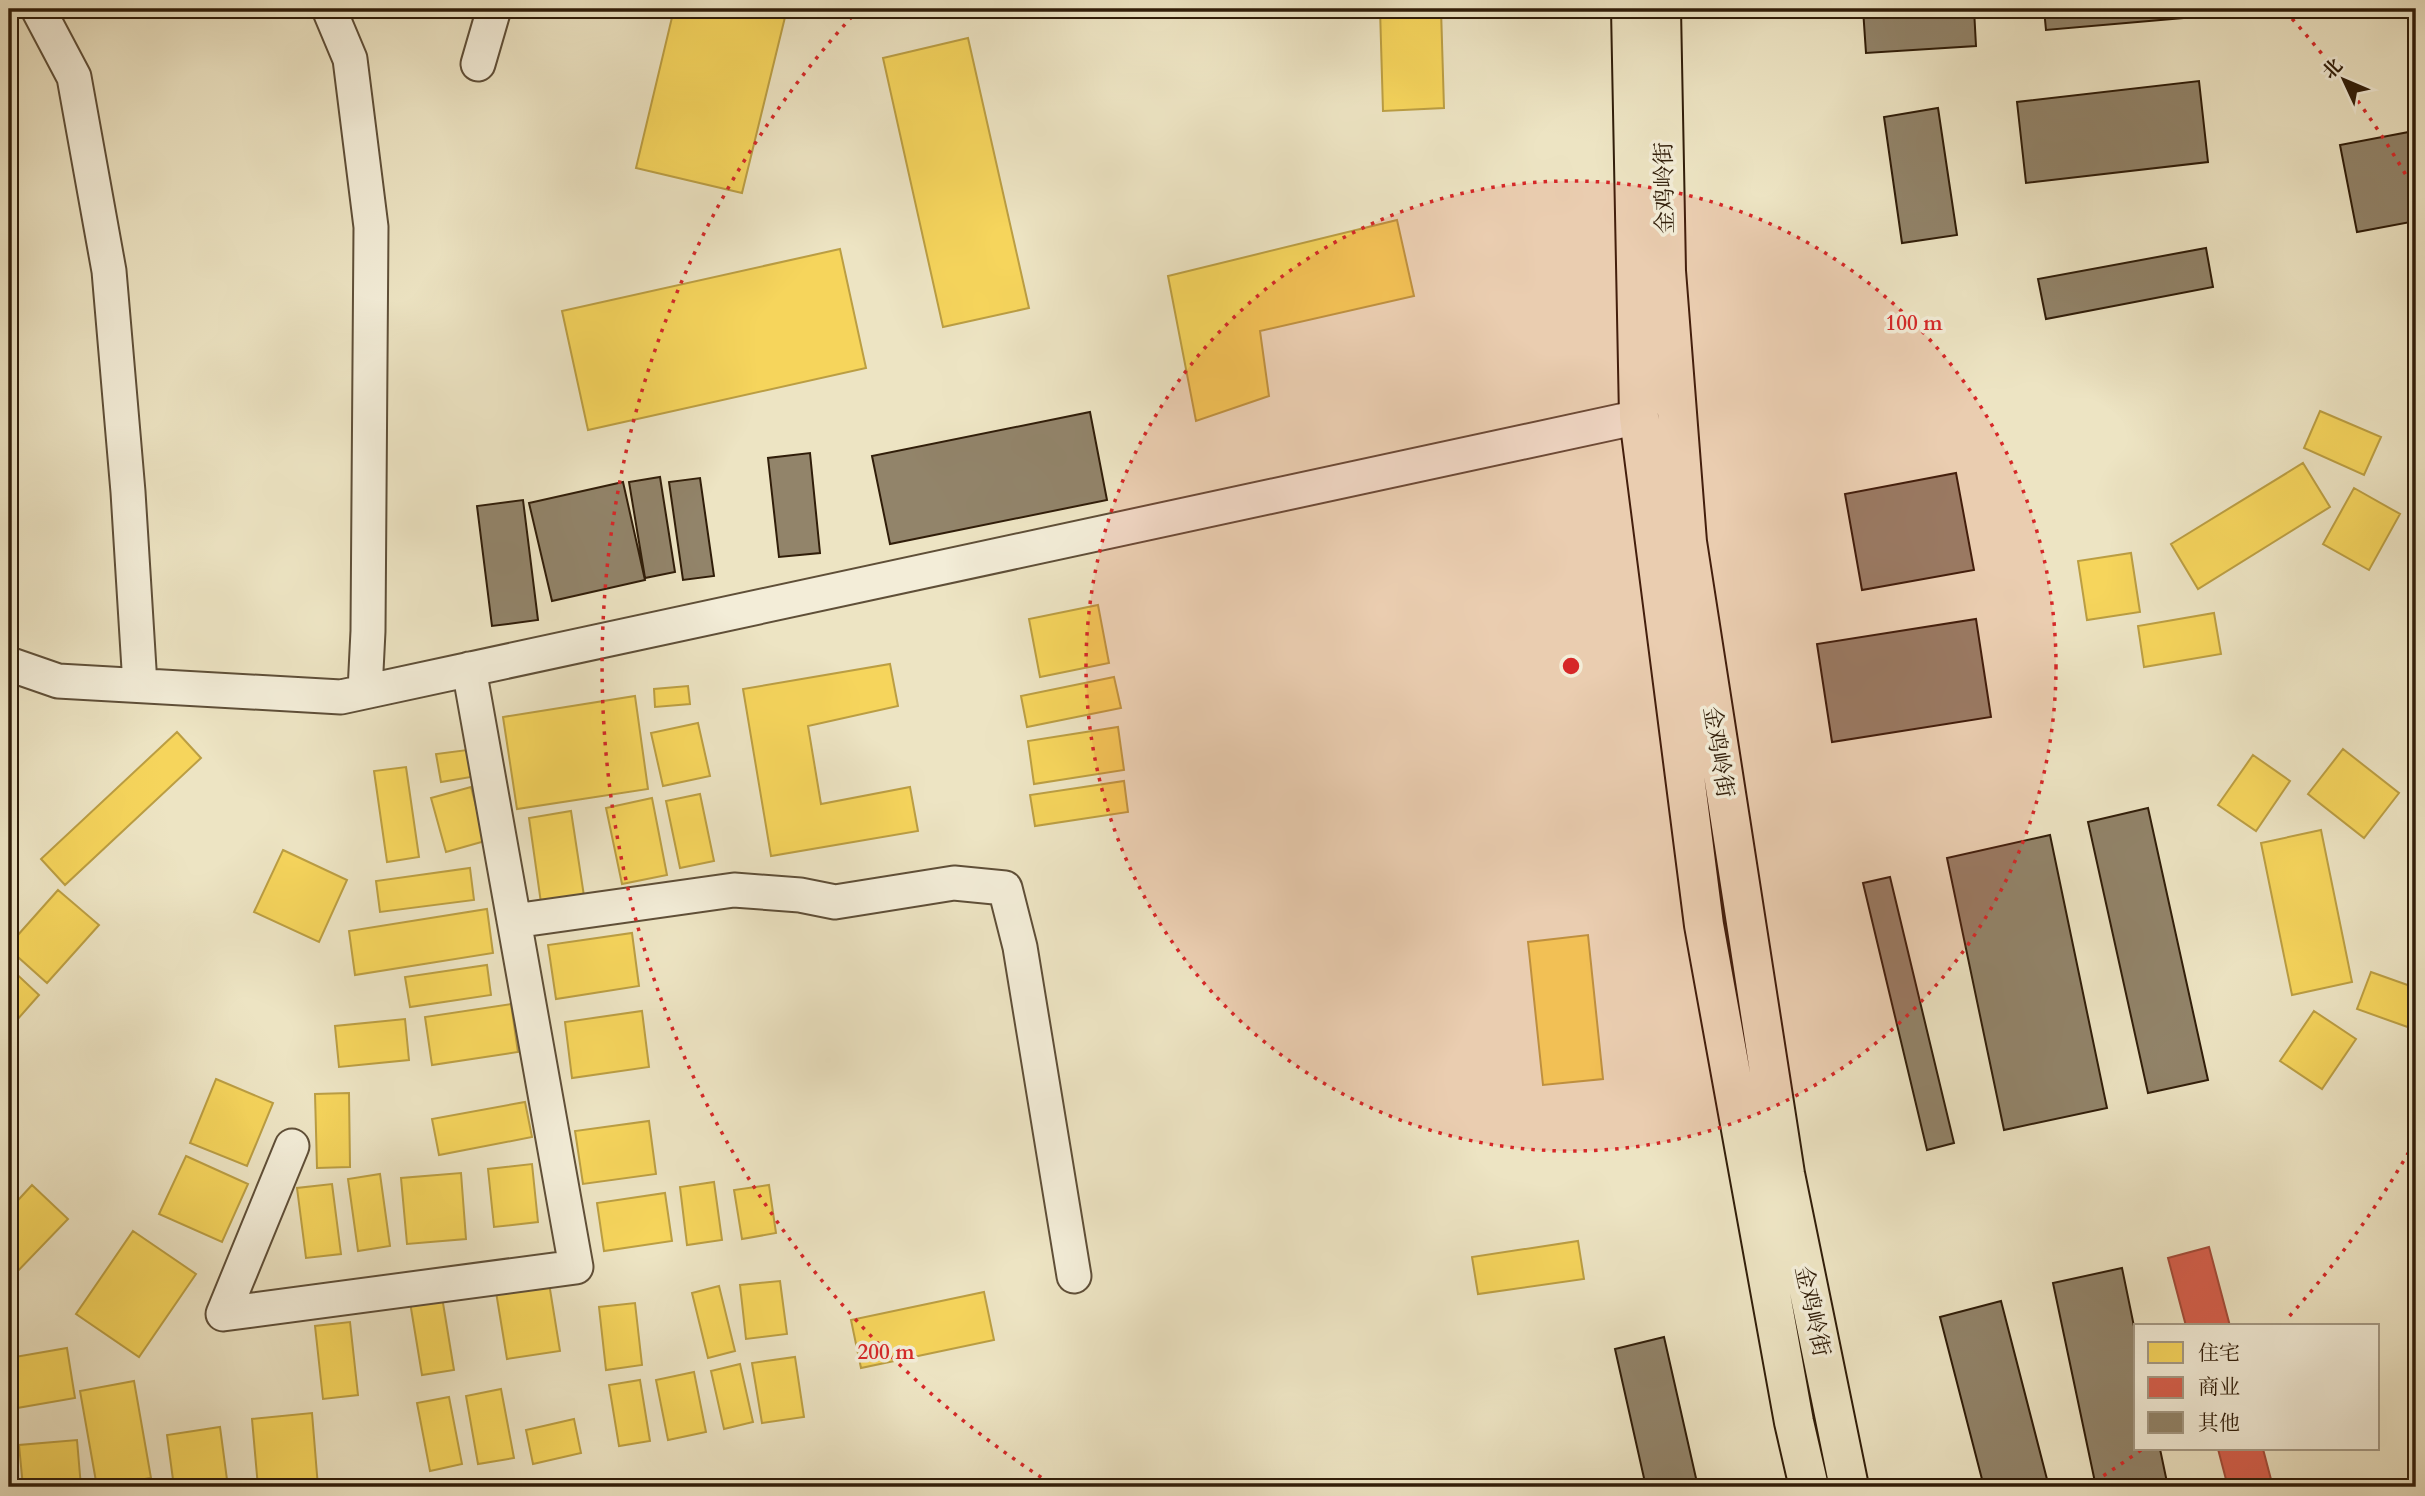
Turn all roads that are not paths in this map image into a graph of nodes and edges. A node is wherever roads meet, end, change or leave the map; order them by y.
1 (38, 9) edge
2 (329, 9) edge
3 (494, 9) edge
4 (1631, 9) edge
5 (1661, 9) edge
6 (478, 64) dead end
7 (1639, 417) junction
8 (9, 664) edge
9 (469, 669) junction
10 (140, 685) junction
11 (365, 691) junction
12 (514, 921) junction
13 (292, 1146) dead end
14 (1074, 1276) dead end
15 (1809, 1487) edge
16 (1849, 1487) edge

1 - 10 street
2 - 11 street
3 - 6 street
4 - 7 main road, 金鸡岭街
5 - 16 main road, 金鸡岭街
7 - 9 street
7 - 15 main road, 金鸡岭街
8 - 10 street
9 - 11 street
9 - 12 street
10 - 11 street
12 - 13 street
12 - 14 street

